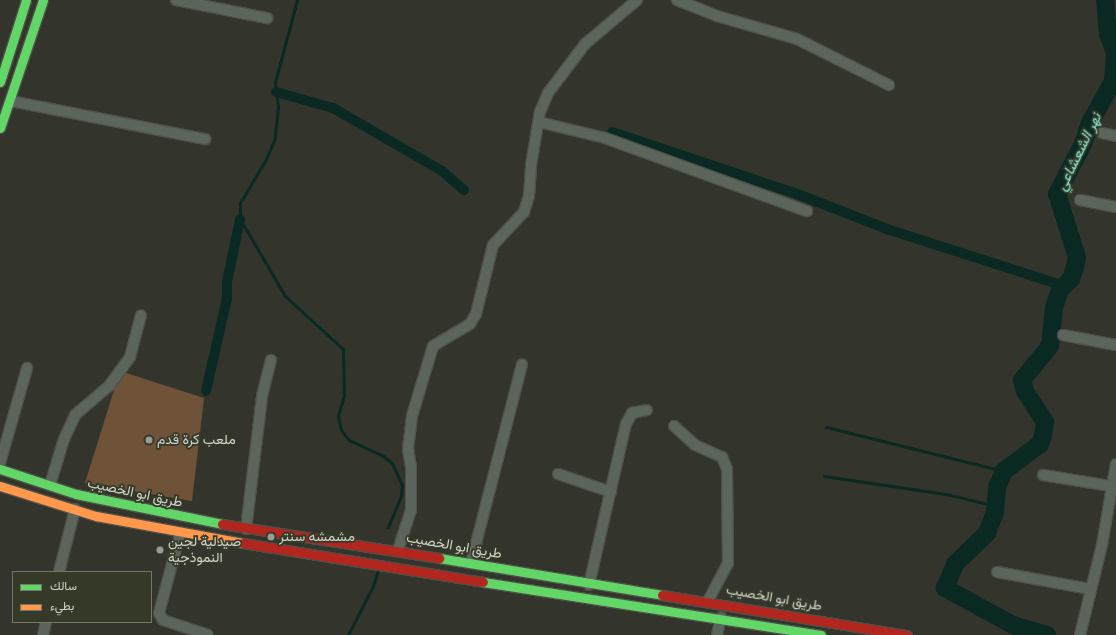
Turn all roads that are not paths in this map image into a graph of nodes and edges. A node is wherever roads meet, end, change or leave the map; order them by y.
1 (26, 0) edge
2 (43, 0) edge
3 (176, 0) edge
4 (637, 0) edge
5 (677, 0) edge
6 (267, 18) dead end
7 (0, 82) edge
8 (889, 85) dead end
9 (11, 101) junction
10 (539, 122) junction
11 (0, 128) edge
12 (1102, 133) dead end
13 (1116, 136) edge
14 (205, 139) dead end
15 (1080, 200) dead end
16 (1116, 207) edge
17 (807, 211) dead end
18 (141, 314) dead end
19 (1064, 335) dead end
20 (1116, 345) edge
21 (270, 360) dead end
22 (522, 364) dead end
23 (27, 368) dead end
24 (647, 410) dead end
25 (674, 426) dead end
26 (0, 463) edge
27 (1116, 464) edge
28 (0, 469) edge
29 (558, 474) dead end
30 (1044, 475) dead end
31 (50, 485) junction
32 (0, 486) edge
33 (1111, 486) junction
34 (611, 492) junction
35 (75, 510) junction
36 (145, 511) junction
37 (140, 526) junction
38 (246, 529) junction
39 (180, 534) junction
40 (398, 550) junction
41 (472, 563) junction
42 (59, 571) edge
43 (997, 572) dead end
44 (589, 585) junction
45 (1090, 589) junction
46 (708, 601) junction
47 (721, 618) junction
48 (46, 623) edge
49 (43, 635) edge
50 (208, 635) edge
51 (717, 635) edge
52 (821, 635) edge
53 (901, 635) edge
54 (1080, 635) edge

1 - 7 main road
2 - 9 main road
3 - 6 street
4 - 10 street
5 - 8 street
9 - 11 main road
9 - 14 street
10 - 17 street
10 - 40 street
12 - 13 street
15 - 16 street
18 - 31 street
19 - 20 street
21 - 38 street
22 - 41 street
23 - 26 street
24 - 34 street
25 - 46 street
27 - 33 street
28 - 31 main road, طريق ابو الخصيب
29 - 34 street
30 - 33 street
31 - 36 main road, طريق ابو الخصيب
32 - 35 main road, طريق ابو الخصيب
33 - 45 street
34 - 44 street
35 - 37 main road, طريق ابو الخصيب
35 - 42 street
36 - 37 main road
36 - 38 main road, طريق ابو الخصيب
37 - 39 main road, طريق ابو الخصيب
38 - 40 main road, طريق ابو الخصيب
39 - 47 main road, طريق ابو الخصيب
39 - 50 street
40 - 41 main road, طريق ابو الخصيب
41 - 44 main road, طريق ابو الخصيب
43 - 45 street
44 - 46 main road, طريق ابو الخصيب
45 - 54 street
46 - 53 main road, طريق ابو الخصيب
47 - 51 street
47 - 52 main road, طريق ابو الخصيب
48 - 49 street

